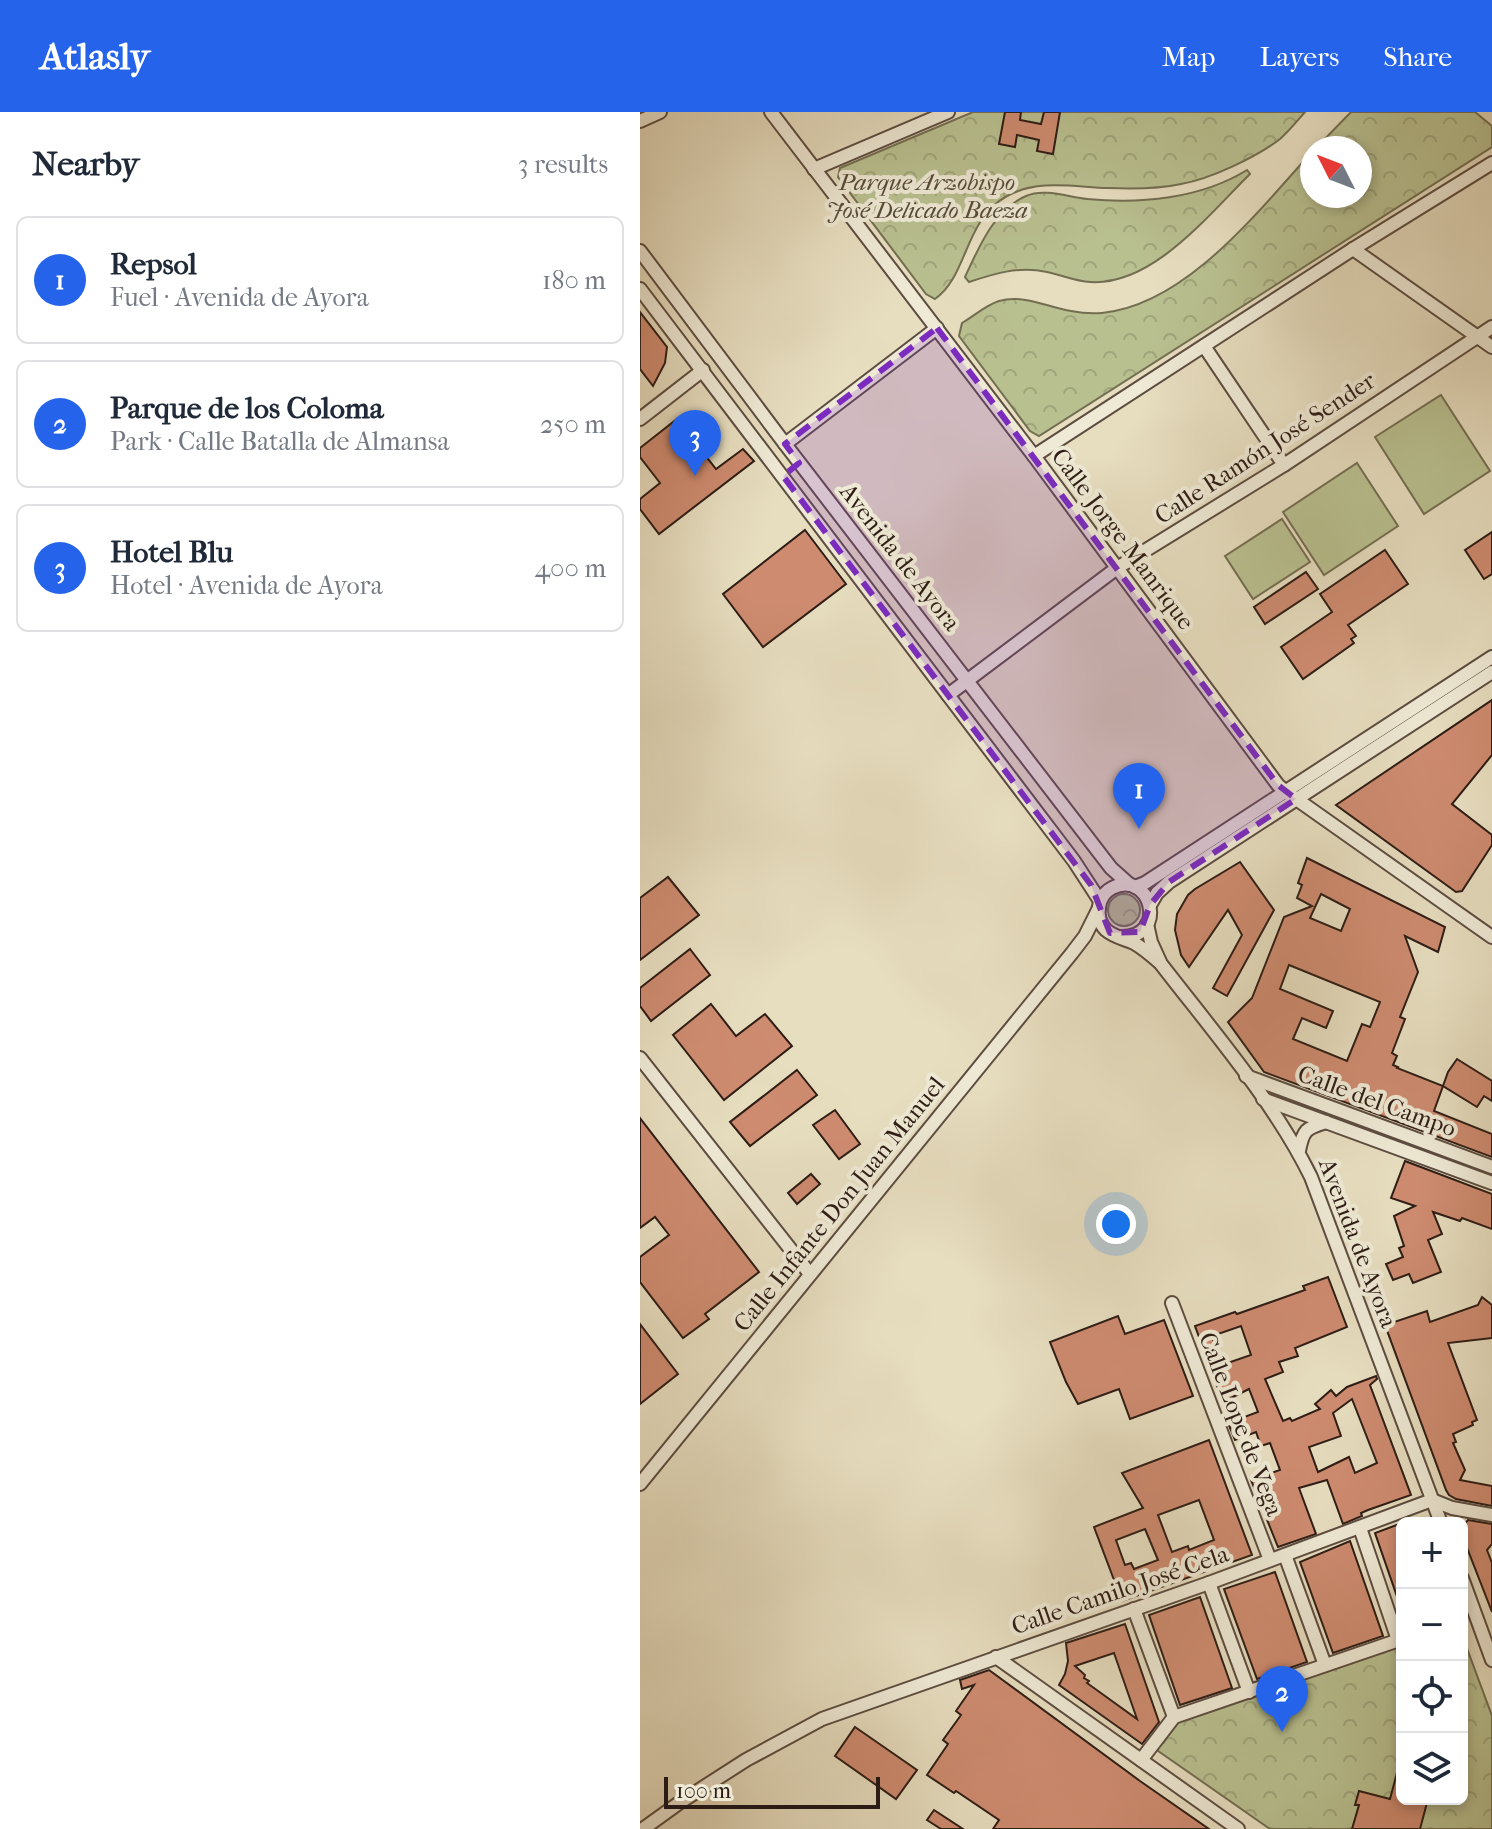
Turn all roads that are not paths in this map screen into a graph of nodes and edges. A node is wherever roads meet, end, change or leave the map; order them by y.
1 (660, 112) edge
2 (771, 112) edge
3 (948, 112) edge
4 (640, 121) edge
5 (1492, 163) edge
6 (814, 169) junction
7 (1353, 249) junction
8 (640, 251) edge
9 (640, 289) edge
10 (1492, 327) edge
11 (937, 328) junction
12 (1477, 337) junction
13 (1204, 346) junction
14 (1492, 347) edge
15 (703, 370) junction
16 (640, 419) edge
17 (774, 430) junction
18 (758, 442) junction
19 (785, 444) junction
20 (1034, 456) junction
21 (799, 463) junction
22 (1284, 465) junction
23 (783, 476) junction
24 (1117, 568) junction
25 (1492, 657) edge
26 (1488, 673) edge
27 (967, 681) junction
28 (948, 695) junction
29 (1290, 795) junction
30 (1132, 886) junction
31 (1099, 904) junction
32 (1150, 905) junction
33 (1147, 924) junction
34 (1115, 935) junction
35 (1492, 937) edge
36 (1072, 953) junction
37 (1161, 964) junction
38 (640, 1058) edge
39 (1246, 1076) junction
40 (1263, 1099) junction
41 (1326, 1122) junction
42 (1299, 1151) junction
43 (1492, 1167) edge
44 (1492, 1183) edge
45 (810, 1274) junction
46 (1172, 1303) dead end
47 (640, 1484) edge
48 (1432, 1500) junction
49 (1492, 1515) edge
50 (1439, 1517) edge
51 (1360, 1528) junction
52 (1285, 1555) junction
53 (1270, 1560) junction
54 (1209, 1583) junction
55 (1466, 1589) edge
56 (1134, 1609) junction
57 (1476, 1613) junction
58 (1468, 1615) edge
59 (1396, 1629) edge
60 (1396, 1641) edge
61 (996, 1657) junction
62 (1492, 1660) edge
63 (1325, 1665) junction
64 (1249, 1692) junction
65 (1174, 1717) junction
66 (1141, 1760) junction
67 (643, 1829) edge
68 (1238, 1829) edge

1 - 4 street
2 - 6 street, Calle Jorge Manrique
3 - 6 street
5 - 7 street
6 - 11 street, Calle Jorge Manrique
7 - 12 street
7 - 13 street
8 - 17 street, Avenida de Ayora
9 - 15 street, Avenida de Ayora
10 - 12 street, Calle Ramón José Sender
11 - 19 street
11 - 20 street, Calle Jorge Manrique
12 - 14 street
12 - 22 street, Calle Ramón José Sender
13 - 20 street
13 - 22 street
15 - 16 street
15 - 18 street, Avenida de Ayora
17 - 18 street
17 - 19 street, Avenida de Ayora
18 - 23 street, Avenida de Ayora
19 - 21 street, Avenida de Ayora
20 - 24 street, Calle Jorge Manrique
21 - 23 street
21 - 27 street, Avenida de Ayora
22 - 24 street, Calle Ramón José Sender
23 - 28 street, Avenida de Ayora
24 - 27 street, Calle Ramón José Sender
24 - 29 street, Calle Jorge Manrique
25 - 26 street
26 - 29 street
27 - 28 street, Calle Ramón José Sender
27 - 30 street, Avenida de Ayora
28 - 31 street, Avenida de Ayora
29 - 30 street
29 - 32 street
29 - 35 street, Calle Jorge Manrique
30 - 31 street
30 - 32 street
31 - 34 street
31 - 36 street, Calle Infante Don Juan Manuel
32 - 33 street
33 - 34 street
33 - 37 street, Avenida de Ayora
34 - 36 street, Calle Infante Don Juan Manuel
34 - 37 street, Avenida de Ayora
36 - 45 street, Calle Infante Don Juan Manuel
37 - 39 street, Avenida de Ayora
38 - 45 street
39 - 40 street, Avenida de Ayora
39 - 43 street, Calle del Campo
40 - 41 street, Calle del Campo
40 - 42 street, Avenida de Ayora
41 - 42 street, Calle del Campo
41 - 44 street, Calle del Campo
42 - 48 street, Avenida de Ayora
45 - 47 street, Calle Infante Don Juan Manuel
46 - 53 street, Calle Lope de Vega
48 - 49 street
48 - 50 street, Avenida de Ayora
48 - 51 street, Calle Camilo José Cela
51 - 52 street, Calle Camilo José Cela
51 - 59 street
52 - 53 street, Calle Camilo José Cela
52 - 63 street
53 - 54 street, Calle Camilo José Cela
54 - 56 street, Calle Camilo José Cela
54 - 64 street
55 - 57 street
56 - 61 street, Calle Camilo José Cela
56 - 65 street
57 - 58 street
57 - 62 street
60 - 63 street
61 - 66 street
61 - 67 street, Calle Camilo José Cela
63 - 64 street
64 - 65 street
65 - 66 street
66 - 68 street

